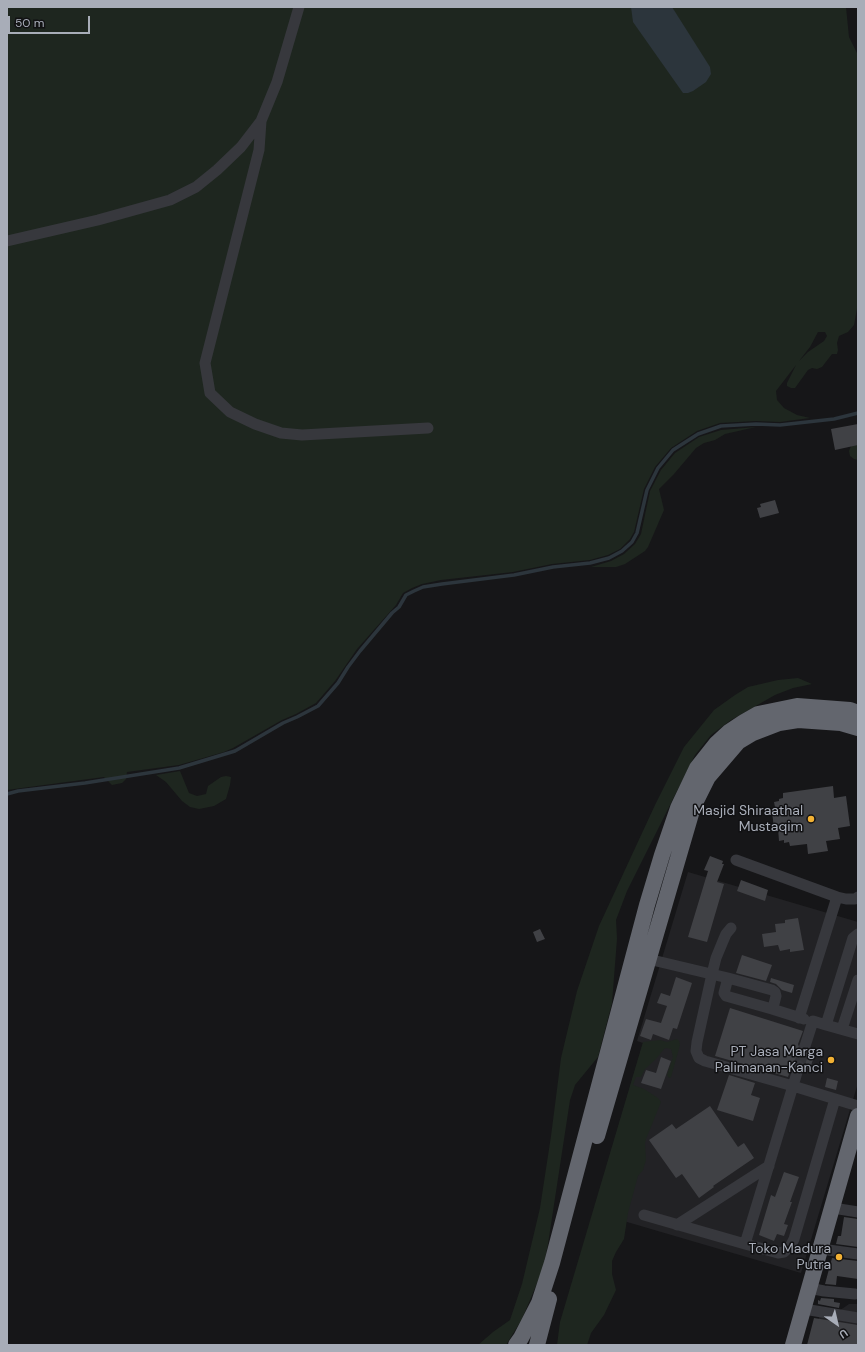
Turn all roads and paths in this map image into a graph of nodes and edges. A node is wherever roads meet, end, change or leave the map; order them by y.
1 (299, 7) edge
2 (261, 121) junction
3 (7, 241) edge
4 (428, 428) dead end
5 (858, 713) edge
6 (858, 728) edge
7 (736, 860) dead end
8 (837, 897) junction
9 (858, 897) edge
10 (731, 928) dead end
11 (858, 934) edge
12 (648, 959) junction
13 (712, 974) junction
14 (728, 978) junction
15 (858, 980) edge
16 (772, 1009) junction
17 (798, 1018) junction
18 (813, 1021) junction
19 (826, 1025) junction
20 (842, 1030) junction
21 (858, 1034) edge
22 (805, 1046) tunnel mouth
23 (799, 1066) tunnel mouth
24 (793, 1086) junction
25 (835, 1099) junction
26 (858, 1106) edge
27 (858, 1116) edge
28 (769, 1166) junction
29 (833, 1208) junction
30 (858, 1212) edge
31 (644, 1215) dead end
32 (677, 1225) junction
33 (745, 1244) junction
34 (821, 1249) junction
35 (858, 1254) edge
36 (809, 1288) junction
37 (855, 1294) dead end
38 (804, 1309) junction
39 (858, 1318) edge
40 (516, 1345) edge
41 (537, 1345) edge
42 (793, 1345) edge

1 - 2 street
2 - 3 street
2 - 4 street
5 - 40 highway
6 - 12 highway
7 - 8 street
8 - 9 street
8 - 17 street
10 - 13 street
11 - 19 street
12 - 13 street
12 - 41 highway
13 - 14 street
13 - 24 street
14 - 16 street
14 - 16 street
15 - 20 street
16 - 17 street
17 - 18 street
18 - 19 street
18 - 22 street
19 - 20 street
20 - 21 street
23 - 24 street
24 - 25 street
24 - 28 street
25 - 26 street
25 - 33 street
27 - 29 highway
28 - 32 street
28 - 33 street
29 - 30 street
29 - 34 highway
31 - 32 street
32 - 33 street
34 - 35 street
34 - 36 highway
36 - 37 street
36 - 38 highway
38 - 39 street
38 - 42 highway

